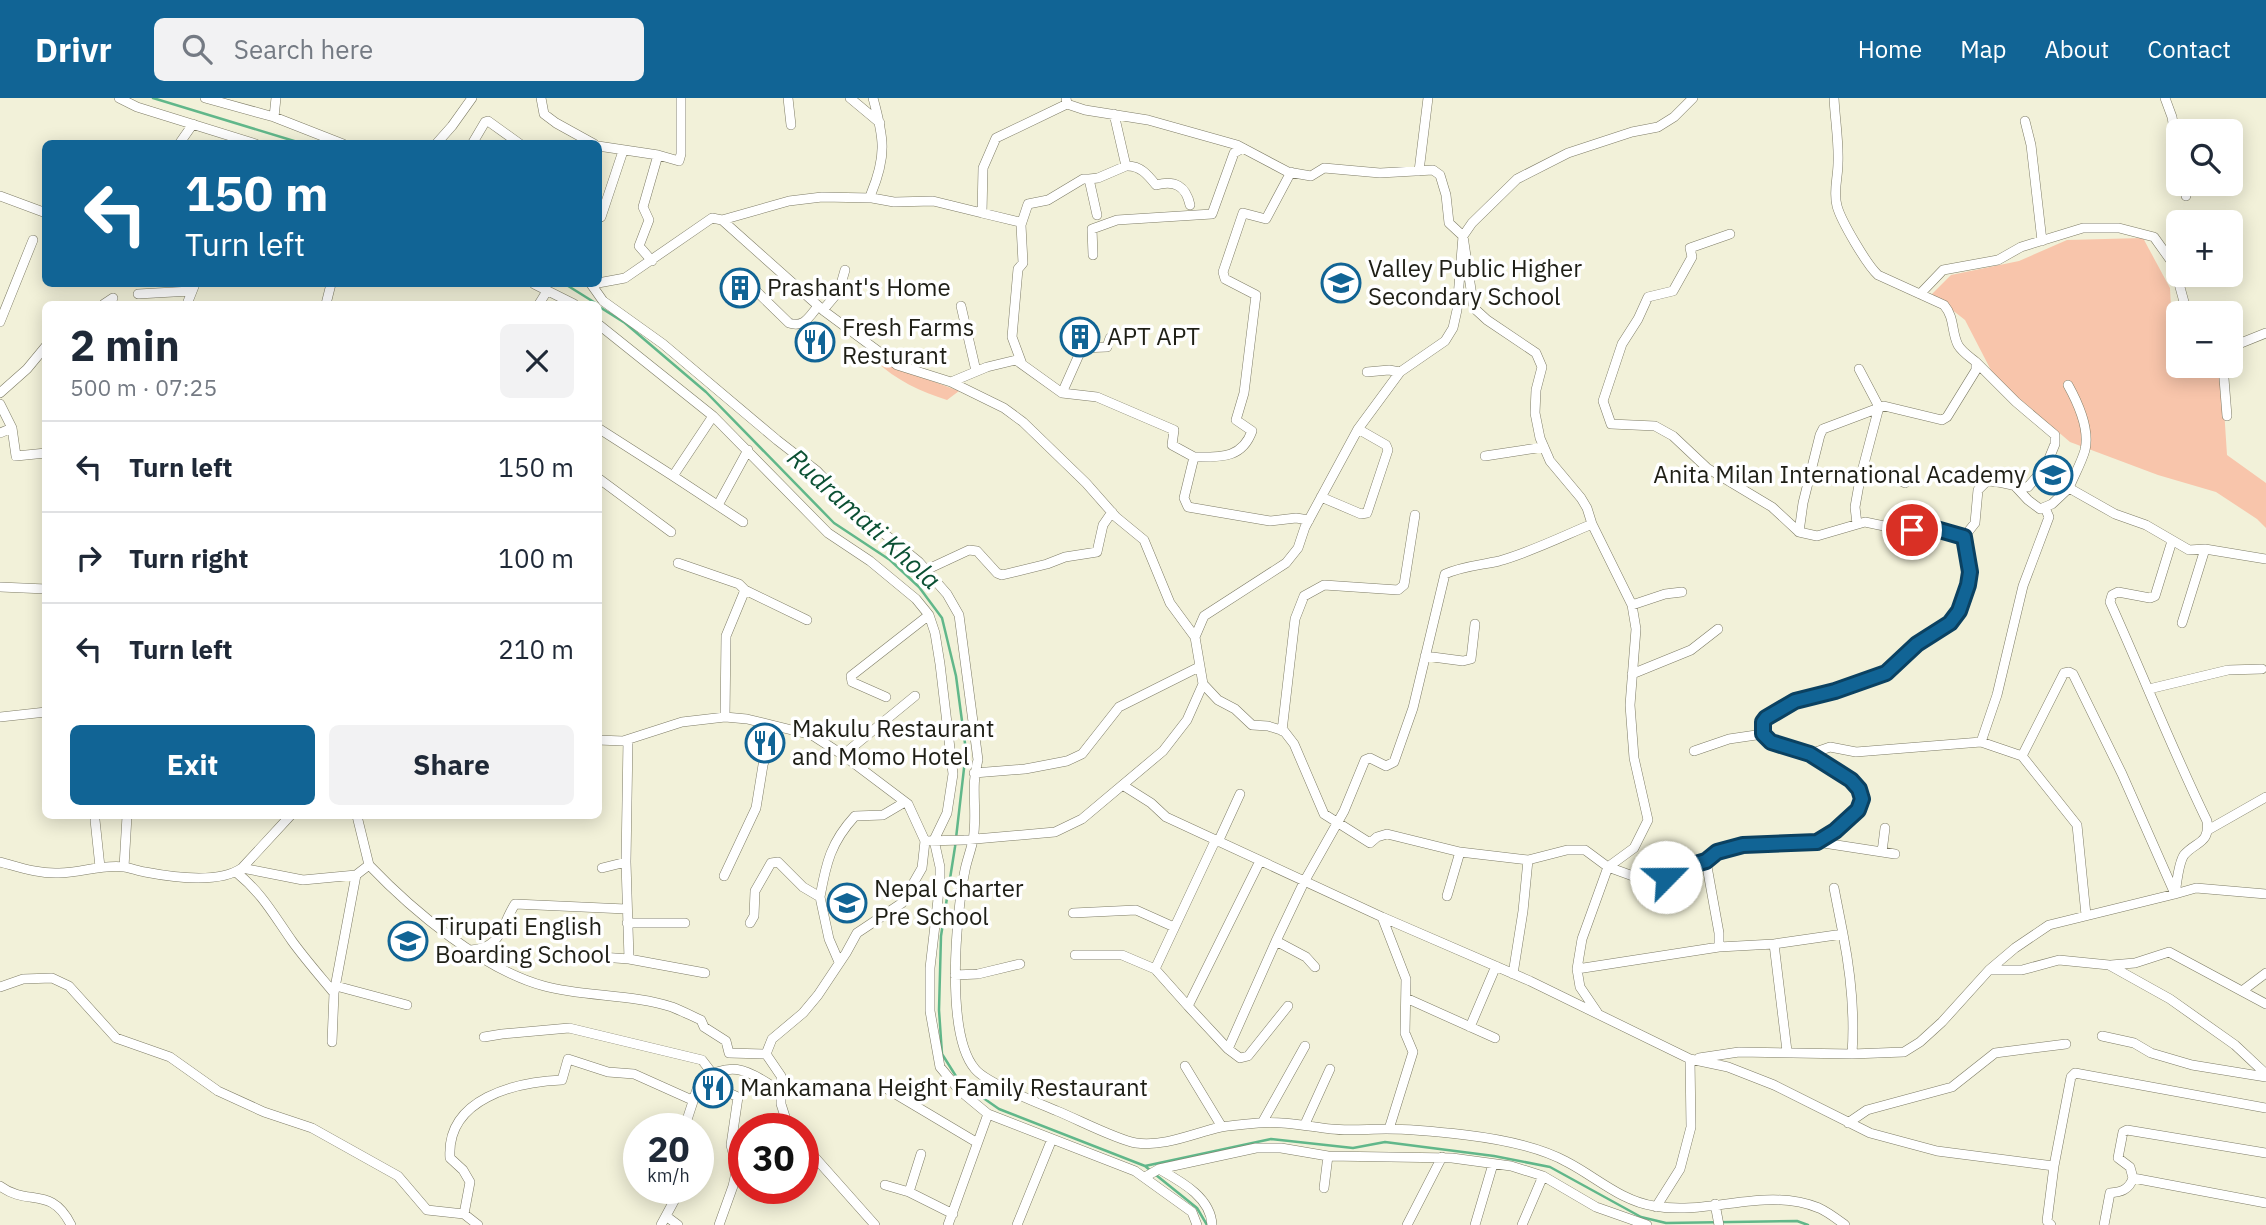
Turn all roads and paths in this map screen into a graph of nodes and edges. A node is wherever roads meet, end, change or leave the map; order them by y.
1 (119, 98) edge
2 (205, 98) edge
3 (276, 98) edge
4 (472, 98) edge
5 (541, 98) edge
6 (681, 98) edge
7 (788, 98) edge
8 (850, 98) edge
9 (873, 98) edge
10 (1428, 98) edge
11 (1693, 98) edge
12 (1834, 98) edge
13 (2165, 98) edge
14 (1066, 101) edge
15 (1114, 114) junction
16 (274, 117) junction
17 (2172, 119) edge
18 (2025, 121) dead end
19 (880, 123) junction
20 (193, 124) junction
21 (791, 125) dead end
22 (182, 140) edge
23 (243, 140) edge
24 (333, 140) edge
25 (440, 140) edge
26 (474, 140) edge
27 (514, 140) edge
28 (587, 140) edge
29 (602, 147) edge
30 (1243, 148) junction
31 (623, 151) junction
32 (658, 155) junction
33 (1126, 166) junction
34 (1419, 171) junction
35 (1291, 172) junction
36 (1089, 179) junction
37 (0, 196) edge
38 (872, 198) junction
39 (1190, 205) dead end
40 (42, 212) edge
41 (602, 213) edge
42 (982, 213) junction
43 (1097, 215) dead end
44 (722, 220) junction
45 (1021, 225) junction
46 (1730, 234) dead end
47 (1464, 236) junction
48 (33, 240) dead end
49 (2042, 241) junction
50 (1093, 256) dead end
51 (652, 261) junction
52 (845, 270) dead end
53 (602, 282) edge
54 (750, 285) dead end
55 (193, 287) edge
56 (540, 287) edge
57 (593, 287) edge
58 (547, 291) junction
59 (1920, 294) junction
60 (138, 295) dead end
61 (113, 298) dead end
62 (108, 301) edge
63 (541, 301) edge
64 (568, 301) edge
65 (2184, 301) edge
66 (961, 306) dead end
67 (821, 308) junction
68 (0, 322) edge
69 (602, 327) edge
70 (2266, 333) edge
71 (1110, 338) dead end
72 (2243, 342) edge
73 (1068, 346) dead end
74 (1082, 348) junction
75 (42, 351) edge
76 (1976, 362) junction
77 (1022, 364) junction
78 (1859, 369) dead end
79 (976, 371) junction
80 (1367, 372) dead end
81 (1400, 372) junction
82 (2224, 378) edge
83 (951, 382) junction
84 (2068, 384) dead end
85 (0, 393) edge
86 (1062, 393) junction
87 (0, 404) edge
88 (1879, 407) junction
89 (713, 416) junction
90 (2227, 416) dead end
91 (12, 428) junction
92 (1358, 429) junction
93 (602, 431) edge
94 (0, 433) edge
95 (1544, 447) junction
96 (748, 450) junction
97 (42, 453) edge
98 (1485, 456) dead end
99 (1194, 457) junction
100 (673, 476) junction
101 (1860, 479) junction
102 (602, 481) edge
103 (1905, 483) dead end
104 (2016, 487) junction
105 (2069, 488) junction
106 (1321, 497) junction
107 (718, 505) junction
108 (2045, 508) junction
109 (1112, 512) junction
110 (1415, 515) dead end
111 (1310, 520) junction
112 (743, 522) dead end
113 (1591, 524) junction
114 (1857, 524) junction
115 (671, 532) dead end
116 (1799, 532) junction
117 (1964, 537) junction
118 (2172, 541) junction
119 (2206, 549) junction
120 (2266, 559) edge
121 (678, 563) dead end
122 (926, 570) junction
123 (0, 587) edge
124 (42, 589) edge
125 (745, 590) junction
126 (1682, 592) dead end
127 (1632, 605) junction
128 (929, 615) junction
129 (807, 620) dead end
130 (2182, 623) dead end
131 (1475, 624) dead end
132 (1718, 629) dead end
133 (1195, 637) junction
134 (1425, 656) junction
135 (1199, 667) junction
136 (2262, 669) dead end
137 (1632, 674) junction
138 (1203, 684) junction
139 (2149, 689) junction
140 (915, 696) dead end
141 (886, 697) dead end
142 (42, 712) edge
143 (0, 717) edge
144 (725, 717) junction
145 (775, 726) junction
146 (1282, 731) junction
147 (1763, 734) junction
148 (602, 740) edge
149 (628, 740) junction
150 (1981, 742) junction
151 (1694, 751) dead end
152 (1810, 754) junction
153 (844, 755) junction
154 (2022, 756) junction
155 (974, 773) junction
156 (1124, 786) junction
157 (1240, 794) dead end
158 (2266, 797) edge
159 (905, 802) junction
160 (127, 819) edge
161 (287, 819) edge
162 (358, 819) edge
163 (94, 820) dead end
164 (1337, 822) junction
165 (1885, 828) dead end
166 (2208, 830) junction
167 (969, 840) junction
168 (934, 841) junction
169 (1216, 841) junction
170 (1817, 842) junction
171 (1460, 852) junction
172 (1882, 852) junction
173 (1895, 854) dead end
174 (1528, 860) junction
175 (1260, 861) junction
176 (1706, 861) junction
177 (0, 862) edge
178 (626, 862) junction
179 (369, 865) junction
180 (100, 867) junction
181 (124, 867) junction
182 (602, 867) dead end
183 (1608, 867) junction
184 (239, 870) junction
185 (356, 875) junction
186 (724, 876) dead end
187 (1304, 882) junction
188 (1834, 888) dead end
189 (2175, 894) junction
190 (2266, 894) edge
191 (1447, 896) dead end
192 (820, 897) junction
193 (626, 909) junction
194 (1073, 913) dead end
195 (2086, 915) junction
196 (1382, 917) junction
197 (627, 923) junction
198 (685, 923) dead end
199 (751, 923) dead end
200 (1174, 928) junction
201 (1843, 934) junction
202 (1276, 941) junction
203 (1774, 944) junction
204 (1719, 947) junction
205 (469, 950) junction
206 (559, 954) dead end
207 (1075, 955) dead end
208 (629, 958) junction
209 (839, 962) junction
210 (1020, 964) dead end
211 (2109, 965) junction
212 (1315, 967) dead end
213 (1496, 967) junction
214 (1155, 969) junction
215 (1577, 969) junction
216 (1989, 970) junction
217 (705, 973) dead end
218 (2266, 973) edge
219 (1513, 974) junction
220 (956, 975) junction
221 (0, 987) edge
222 (335, 989) junction
223 (2242, 991) junction
224 (1406, 998) junction
225 (2266, 1004) edge
226 (407, 1005) dead end
227 (1188, 1006) junction
228 (1288, 1006) dead end
229 (1597, 1012) junction
230 (1470, 1027) junction
231 (2102, 1036) dead end
232 (484, 1037) dead end
233 (1495, 1038) dead end
234 (332, 1042) dead end
235 (2066, 1044) dead end
236 (1305, 1046) dead end
237 (1228, 1049) junction
238 (1787, 1051) junction
239 (766, 1054) junction
240 (1852, 1054) junction
241 (1690, 1059) junction
242 (1185, 1066) dead end
243 (1330, 1069) dead end
244 (712, 1073) junction
245 (2266, 1075) edge
246 (700, 1080) junction
247 (781, 1084) junction
248 (887, 1089) dead end
249 (692, 1100) junction
250 (2266, 1108) edge
251 (688, 1113) edge
252 (784, 1113) edge
253 (988, 1114) junction
254 (1262, 1123) junction
255 (1305, 1124) junction
256 (1849, 1124) junction
257 (1222, 1127) junction
258 (1389, 1129) junction
259 (1052, 1139) junction
260 (976, 1142) junction
261 (2266, 1153) edge
262 (921, 1154) dead end
263 (1328, 1156) junction
264 (1442, 1157) junction
265 (819, 1162) edge
266 (1493, 1164) junction
267 (2054, 1166) junction
268 (1159, 1169) junction
269 (1543, 1176) junction
270 (1145, 1177) junction
271 (2133, 1178) junction
272 (886, 1185) dead end
273 (0, 1186) edge
274 (1324, 1188) dead end
275 (909, 1192) junction
276 (2266, 1203) edge
277 (672, 1204) edge
278 (1656, 1207) junction
279 (1715, 1208) junction
280 (953, 1213) junction
281 (464, 1214) junction
282 (666, 1216) junction
283 (71, 1225) edge
284 (478, 1225) edge
285 (661, 1225) edge
286 (678, 1225) edge
287 (719, 1225) edge
288 (875, 1225) edge
289 (948, 1225) edge
290 (1017, 1225) edge
291 (1197, 1225) edge
292 (1212, 1225) edge
293 (1407, 1225) edge
294 (1475, 1225) edge
295 (1522, 1225) edge
296 (1647, 1225) edge
297 (1719, 1225) edge
298 (1845, 1225) edge
299 (2051, 1225) edge
300 (2104, 1225) edge

1 - 20 street
2 - 16 street
3 - 16 street
4 - 25 street
5 - 28 street
6 - 32 street
7 - 21 street
8 - 19 street
9 - 19 street
10 - 34 street
11 - 47 street
12 - 59 street
13 - 17 street
14 - 15 street
14 - 42 street
15 - 30 street
15 - 33 street
16 - 24 street
18 - 49 street
19 - 38 street
20 - 22 street
20 - 23 street
26 - 27 street
29 - 31 street
30 - 35 street
30 - 50 street
31 - 32 street
31 - 41 street
32 - 51 street
33 - 36 street
33 - 39 street
34 - 35 street
34 - 47 street
35 - 99 street
36 - 43 street
36 - 45 street
37 - 40 street
38 - 42 street
38 - 44 street
42 - 45 street
44 - 51 street
44 - 67 street
45 - 77 street
46 - 116 street
47 - 81 street
47 - 95 street
48 - 68 street
49 - 59 street
49 - 65 street
51 - 53 street
52 - 67 street
54 - 67 street
55 - 60 street
56 - 58 street
57 - 122 street
58 - 63 street
58 - 64 street
59 - 76 street
61 - 62 street
66 - 79 street
67 - 83 street
69 - 89 street
70 - 72 street
71 - 74 street
73 - 74 street
74 - 86 street
75 - 85 street
76 - 88 street
76 - 104 street
77 - 79 street
77 - 86 street
78 - 88 street
79 - 83 street
80 - 81 street
81 - 92 street
82 - 90 street
83 - 109 street
84 - 105 street
86 - 99 street
87 - 91 street
88 - 101 street
88 - 116 street
89 - 96 street
89 - 100 street
91 - 94 street
91 - 97 street
92 - 106 street
92 - 106 street
93 - 100 street
95 - 98 street
95 - 113 street
96 - 107 street
96 - 128 street
99 - 111 street
100 - 107 street
101 - 103 street
101 - 114 street
102 - 115 street
104 - 108 street
104 - 117 street
105 - 108 street
105 - 118 street
106 - 111 street
107 - 112 street
108 - 150 street
109 - 122 street
109 - 133 street
110 - 146 street
111 - 133 street
113 - 127 street
113 - 134 street
114 - 116 street
114 - 117 street
117 - 147 street
118 - 119 street
118 - 139 street
119 - 120 street
119 - 130 street
121 - 125 street
122 - 155 street
123 - 124 street
125 - 129 street
125 - 144 street
126 - 127 street
127 - 137 street
128 - 141 street
128 - 168 street
131 - 134 street
132 - 137 street
133 - 135 street
134 - 164 street
135 - 138 street
135 - 155 street
136 - 139 street
137 - 183 street
138 - 146 street
138 - 156 street
139 - 166 street
140 - 153 street
142 - 143 street
144 - 145 street
144 - 149 street
145 - 153 street
145 - 186 street
146 - 164 street
147 - 151 street
147 - 152 street
148 - 149 street
149 - 178 street
150 - 152 street
150 - 154 street
152 - 170 street
153 - 159 street
154 - 189 street
154 - 195 street
155 - 167 street
156 - 167 street
156 - 169 street
157 - 169 street
158 - 166 street
159 - 168 street
159 - 192 street
160 - 181 street
161 - 184 street
162 - 179 street
163 - 180 street
164 - 171 street
164 - 187 street
165 - 172 street
166 - 189 street
167 - 168 street
167 - 220 street
168 - 209 street
168 - 253 street
169 - 175 street
169 - 200 street
170 - 172 street
170 - 176 street
171 - 174 street
171 - 191 street
172 - 173 street
174 - 183 street
174 - 219 street
175 - 187 street
175 - 227 street
176 - 183 street
176 - 204 street
177 - 180 street
178 - 182 street
178 - 193 street
179 - 185 street
179 - 205 street
180 - 181 street
181 - 184 street
183 - 215 street
184 - 185 street
184 - 222 street
185 - 222 street
187 - 196 street
187 - 202 street
188 - 201 street
189 - 190 street
189 - 195 street
192 - 199 street
192 - 209 street
193 - 197 street
193 - 205 street
194 - 200 street
195 - 216 street
196 - 213 street
196 - 224 street
197 - 198 street
197 - 208 street
200 - 214 street
201 - 203 street
201 - 240 street
202 - 212 street
202 - 237 street
203 - 204 street
203 - 238 street
204 - 215 street
205 - 239 street
206 - 208 street
207 - 214 street
208 - 217 street
209 - 239 street
210 - 220 street
211 - 216 street
211 - 223 street
211 - 245 street
213 - 219 street
213 - 230 street
214 - 227 street
215 - 229 street
216 - 240 street
218 - 223 street
219 - 229 street
220 - 257 street
221 - 281 street
222 - 226 street
222 - 234 street
223 - 225 street
224 - 230 street
224 - 258 street
227 - 237 street
228 - 237 street
229 - 241 street
230 - 233 street
231 - 245 street
232 - 244 street
235 - 256 street
236 - 254 street
238 - 240 street
238 - 241 street
239 - 247 street
241 - 256 street
241 - 278 street
242 - 257 street
243 - 255 street
244 - 246 street
244 - 247 street
246 - 249 street
246 - 287 street
247 - 252 street
248 - 260 street
249 - 251 street
249 - 281 street
250 - 267 street
253 - 259 street
253 - 260 street
254 - 255 street
254 - 257 street
255 - 258 street
256 - 267 street
258 - 278 street
259 - 270 street
259 - 290 street
260 - 280 street
261 - 271 street
262 - 275 street
263 - 264 street
263 - 268 street
263 - 274 street
264 - 266 street
264 - 293 street
265 - 288 street
266 - 269 street
266 - 294 street
267 - 299 street
268 - 270 street
268 - 292 street
269 - 295 street
269 - 296 street
270 - 291 street
271 - 276 street
271 - 300 street
272 - 275 street
273 - 283 street
275 - 280 street
277 - 282 street
278 - 279 street
279 - 297 street
279 - 298 street
280 - 289 street
281 - 284 street
282 - 285 street
282 - 286 street

